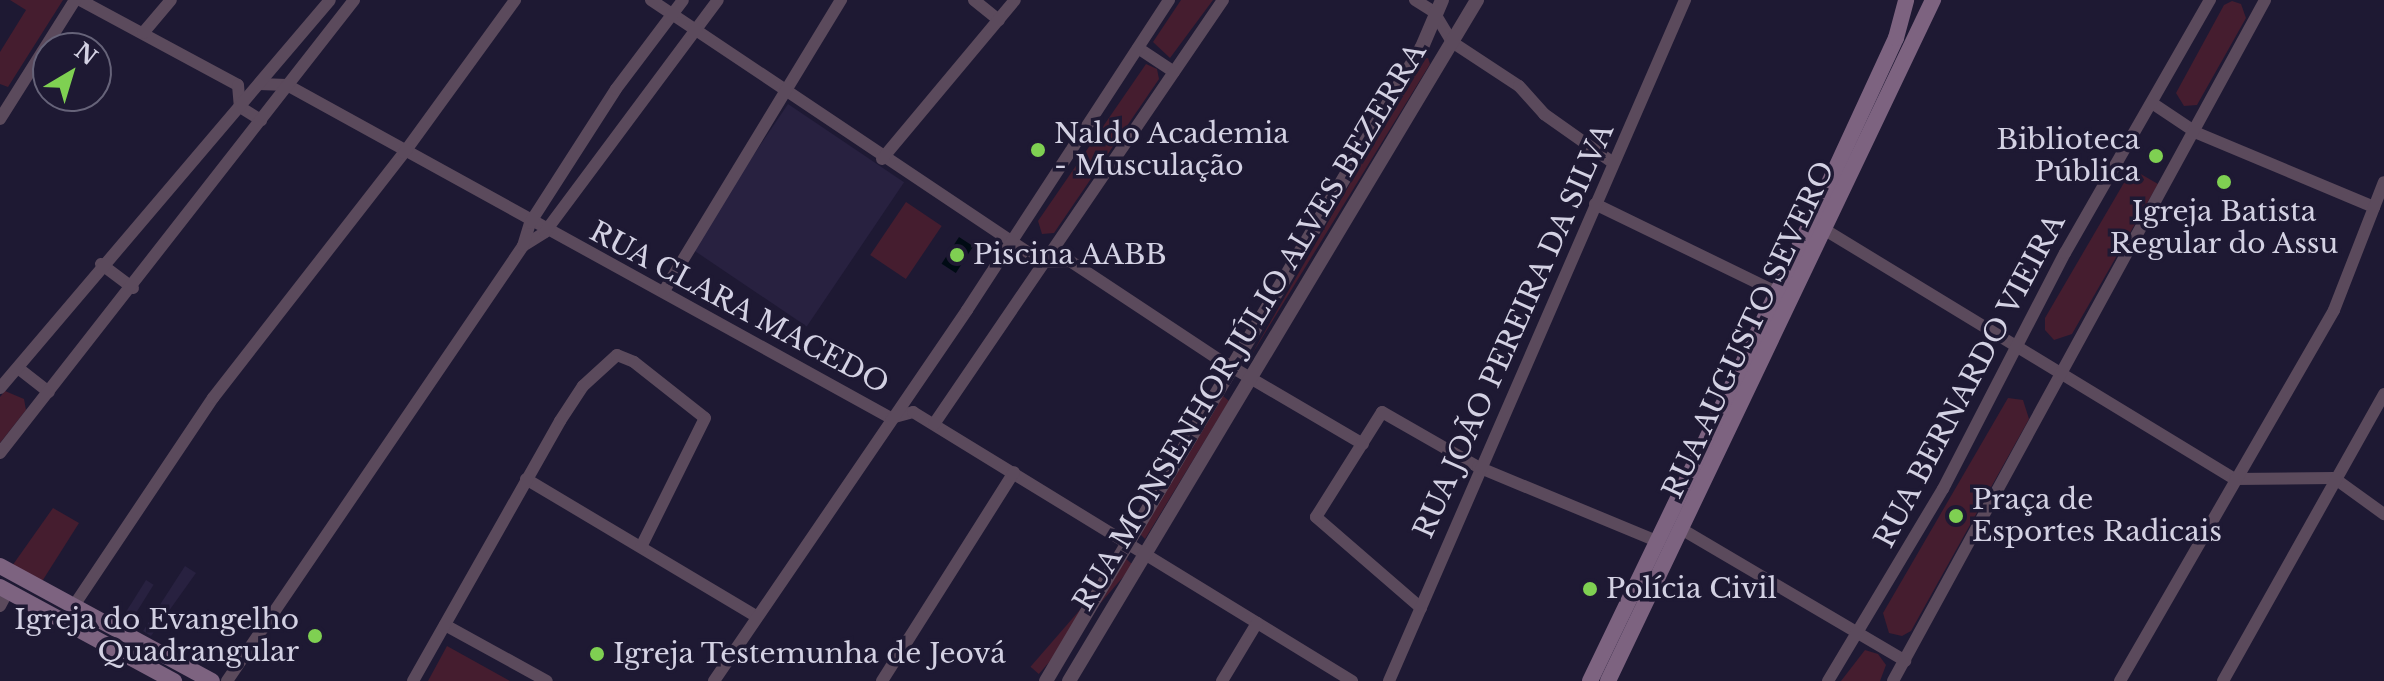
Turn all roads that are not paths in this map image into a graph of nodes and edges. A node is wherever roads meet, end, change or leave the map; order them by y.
1 (171, 0) edge
2 (330, 0) edge
3 (354, 0) edge
4 (515, 0) edge
5 (651, 0) edge
6 (683, 0) edge
7 (718, 0) edge
8 (841, 0) edge
9 (974, 0) edge
10 (1015, 0) edge
11 (1169, 0) edge
12 (1223, 0) edge
13 (1415, 0) edge
14 (1477, 0) edge
15 (1685, 0) edge
16 (1933, 0) edge
17 (2210, 0) edge
18 (84, 1) edge
19 (1904, 1) edge
20 (2262, 1) edge
21 (1438, 6) edge
22 (673, 14) junction
23 (999, 20) junction
24 (697, 30) junction
25 (143, 33) junction
26 (1452, 42) junction
27 (1138, 48) junction
28 (1174, 72) junction
29 (259, 84) junction
30 (287, 85) junction
31 (616, 89) junction
32 (786, 93) junction
33 (2152, 103) junction
34 (639, 105) junction
35 (240, 107) junction
36 (0, 119) edge
37 (261, 120) junction
38 (2197, 133) junction
39 (404, 153) junction
40 (882, 159) junction
41 (1612, 162) junction
42 (2384, 182) edge
43 (1595, 204) junction
44 (2374, 207) junction
45 (1811, 222) junction
46 (530, 223) junction
47 (1827, 231) junction
48 (545, 232) junction
49 (1011, 241) junction
50 (523, 246) junction
51 (1043, 262) junction
52 (101, 264) junction
53 (133, 288) junction
54 (664, 291) junction
55 (1778, 293) junction
56 (2020, 347) junction
57 (18, 368) junction
58 (1232, 368) junction
59 (2063, 373) junction
60 (1251, 374) junction
61 (0, 388) edge
62 (49, 392) junction
63 (2384, 394) edge
64 (891, 418) junction
65 (934, 424) junction
66 (1363, 444) junction
67 (0, 453) edge
68 (1478, 467) junction
69 (1014, 472) junction
70 (2334, 478) junction
71 (526, 479) junction
72 (2235, 479) junction
73 (2384, 514) edge
74 (1683, 530) junction
75 (1129, 540) junction
76 (1659, 542) junction
77 (641, 547) junction
78 (1146, 551) junction
79 (0, 566) edge
80 (1644, 592) junction
81 (3, 595) edge
82 (73, 607) junction
83 (1421, 608) junction
84 (756, 616) junction
85 (1257, 623) junction
86 (445, 625) junction
87 (1860, 630) junction
88 (1905, 661) junction
89 (174, 681) edge
90 (212, 681) edge
91 (227, 681) edge
92 (413, 681) edge
93 (547, 681) edge
94 (714, 681) edge
95 (882, 681) edge
96 (1046, 681) edge
97 (1069, 681) edge
98 (1222, 681) edge
99 (1352, 681) edge
100 (1389, 681) edge
101 (1590, 681) edge
102 (1608, 681) edge
103 (1828, 681) edge
104 (1893, 681) edge
105 (2120, 681) edge
106 (2223, 681) edge

1 - 25 street
2 - 29 street
3 - 30 street
4 - 39 street
5 - 22 street
6 - 22 street
7 - 24 street
8 - 32 street
9 - 23 street
10 - 23 street
11 - 27 street
12 - 28 street
13 - 21 street
14 - 26 street, RUA MONSENHOR JÚLIO ALVES BEZERRA
15 - 41 street, RUA JOÃO PEREIRA DA SILVA
16 - 47 main road, RUA AUGUSTO SEVERO
17 - 33 street, RUA BERNARDO VIEIRA
18 - 25 street
18 - 36 street
19 - 45 main road, RUA AUGUSTO SEVERO
20 - 38 street
21 - 26 street
21 - 58 street, RUA MONSENHOR JÚLIO ALVES BEZERRA
22 - 24 street
22 - 31 street
23 - 40 street
24 - 32 street
24 - 34 street
25 - 35 street
26 - 41 street
26 - 60 street, RUA MONSENHOR JÚLIO ALVES BEZERRA
27 - 28 street
27 - 49 street
28 - 51 street
29 - 30 street, RUA CLARA MACEDO
29 - 35 street
30 - 37 street
30 - 39 street, RUA CLARA MACEDO
31 - 34 street
31 - 46 street
32 - 40 street
32 - 54 street
33 - 38 street
33 - 56 street, RUA BERNARDO VIEIRA
34 - 48 street
35 - 37 street
35 - 52 street
37 - 53 street
38 - 44 street
38 - 59 street
39 - 46 street, RUA CLARA MACEDO
39 - 82 street
40 - 49 street
41 - 43 street, RUA JOÃO PEREIRA DA SILVA
42 - 44 street
43 - 55 street
43 - 68 street, RUA JOÃO PEREIRA DA SILVA
44 - 72 street
45 - 47 street
45 - 55 main road, RUA AUGUSTO SEVERO
46 - 48 street, RUA CLARA MACEDO
46 - 50 street
47 - 56 street
47 - 74 main road, RUA AUGUSTO SEVERO
48 - 50 street
48 - 54 street, RUA CLARA MACEDO
49 - 51 street
49 - 64 street
50 - 91 street
51 - 58 street
51 - 65 street
52 - 53 street
52 - 57 street
53 - 62 street
54 - 64 street, RUA CLARA MACEDO
55 - 76 main road, RUA AUGUSTO SEVERO
56 - 59 street
56 - 87 street, RUA BERNARDO VIEIRA
57 - 61 street
57 - 62 street
58 - 60 street
58 - 75 street, RUA MONSENHOR JÚLIO ALVES BEZERRA
59 - 72 street
59 - 88 street
60 - 66 street
60 - 78 street, RUA MONSENHOR JÚLIO ALVES BEZERRA
62 - 67 street
63 - 70 street
64 - 65 street, RUA CLARA MACEDO
64 - 84 street
65 - 69 street, RUA CLARA MACEDO
66 - 68 street
66 - 83 street
68 - 76 street
68 - 83 street, RUA JOÃO PEREIRA DA SILVA
69 - 75 street, RUA CLARA MACEDO
69 - 95 street
70 - 72 street
70 - 73 street
70 - 106 street
71 - 77 street
71 - 77 street
71 - 86 street
72 - 105 street
74 - 80 main road, RUA AUGUSTO SEVERO
74 - 87 street
75 - 78 street, RUA CLARA MACEDO
75 - 96 street, RUA MONSENHOR JÚLIO ALVES BEZERRA
76 - 80 main road, RUA AUGUSTO SEVERO
77 - 84 street
78 - 85 street, RUA CLARA MACEDO
78 - 97 street, RUA MONSENHOR JÚLIO ALVES BEZERRA
79 - 82 main road
80 - 101 main road, RUA AUGUSTO SEVERO
80 - 102 main road, RUA AUGUSTO SEVERO
81 - 89 main road
82 - 90 main road
83 - 100 street, RUA JOÃO PEREIRA DA SILVA
84 - 94 street
85 - 98 street
85 - 99 street, RUA CLARA MACEDO
86 - 92 street
86 - 93 street
87 - 88 street
87 - 103 street, RUA BERNARDO VIEIRA
88 - 104 street

